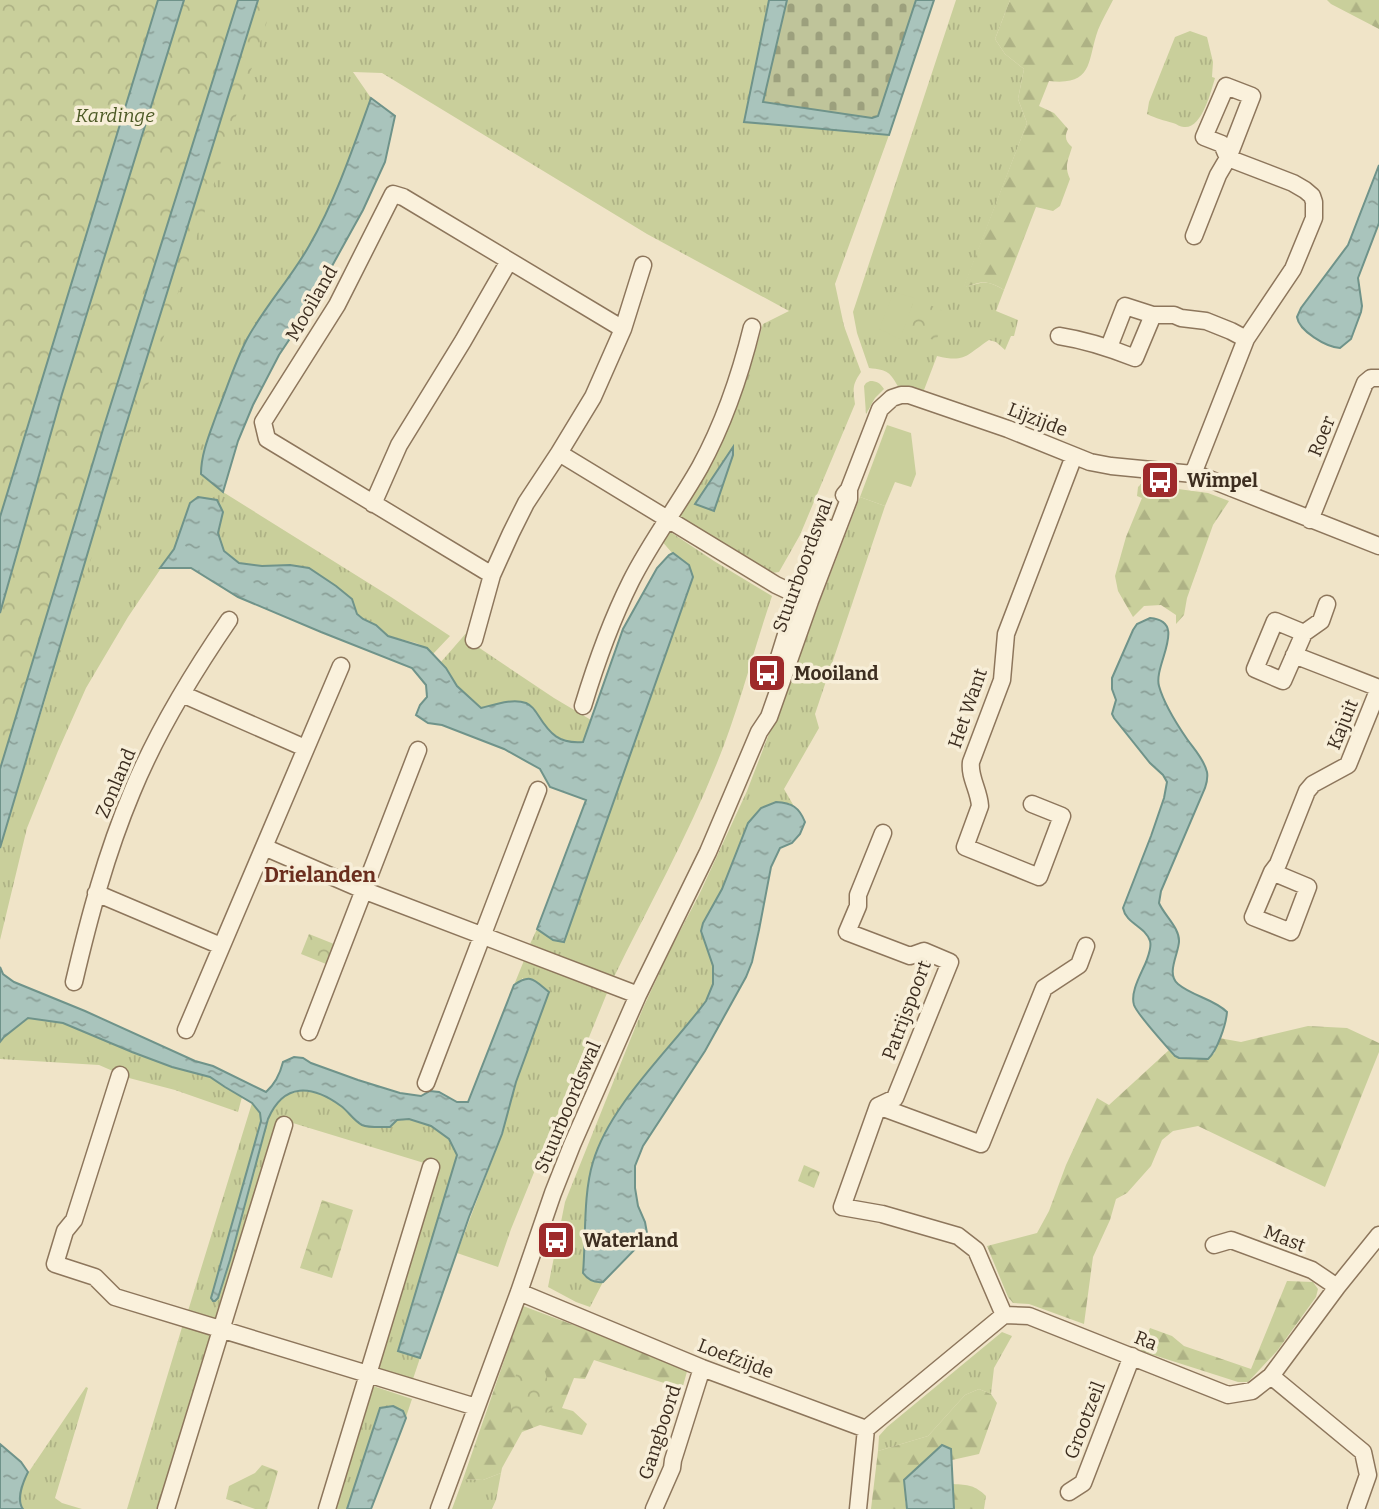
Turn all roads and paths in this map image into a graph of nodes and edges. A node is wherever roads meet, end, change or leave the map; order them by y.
1 (1194, 236) dead end
2 (509, 261) junction
3 (643, 265) dead end
4 (1153, 315) junction
5 (752, 327) dead end
6 (623, 329) junction
7 (1059, 336) dead end
8 (1246, 339) junction
9 (1109, 347) junction
10 (1379, 378) edge
11 (559, 453) junction
12 (1074, 456) junction
13 (1193, 474) junction
14 (373, 504) junction
15 (667, 519) junction
16 (1310, 520) junction
17 (1379, 546) edge
18 (492, 575) junction
19 (804, 599) junction
20 (1327, 604) dead end
21 (229, 620) dead end
22 (1304, 633) junction
23 (474, 640) dead end
24 (1294, 655) junction
25 (341, 666) dead end
26 (181, 694) junction
27 (583, 706) dead end
28 (305, 748) junction
29 (418, 750) dead end
30 (538, 790) dead end
31 (1032, 804) dead end
32 (883, 833) dead end
33 (264, 847) junction
34 (1272, 872) dead end
35 (363, 890) junction
36 (96, 893) junction
37 (483, 935) junction
38 (221, 946) junction
39 (1086, 946) dead end
40 (74, 982) dead end
41 (638, 995) junction
42 (186, 1030) dead end
43 (309, 1032) dead end
44 (120, 1075) dead end
45 (426, 1083) dead end
46 (878, 1106) junction
47 (284, 1125) dead end
48 (431, 1167) dead end
49 (1379, 1235) edge
50 (1214, 1245) dead end
51 (1337, 1287) junction
52 (519, 1292) junction
53 (1004, 1315) junction
54 (222, 1329) junction
55 (1132, 1356) junction
56 (702, 1368) junction
57 (369, 1374) junction
58 (1271, 1376) junction
59 (476, 1407) junction
60 (866, 1429) junction
61 (1069, 1492) dead end
62 (166, 1509) edge
63 (327, 1509) edge
64 (439, 1509) edge
65 (654, 1509) edge
66 (858, 1509) edge
67 (1356, 1509) edge

1 - 8 street
2 - 6 street, Mooiland
2 - 14 street
2 - 14 street, Mooiland
3 - 6 street
4 - 8 street
4 - 9 street
4 - 9 street
5 - 15 street
6 - 11 street
7 - 9 street
8 - 13 street
10 - 16 street, Roer
11 - 15 street
11 - 18 street
12 - 13 street, Lijzijde
12 - 19 street, Lijzijde
12 - 31 street, Het Want
13 - 16 street, Lijzijde
14 - 18 street, Mooiland
15 - 19 street
15 - 27 street
16 - 17 street, Lijzijde
18 - 23 street
19 - 41 street, Stuurboordswal
20 - 22 street
21 - 26 street, Zonland
22 - 24 street
22 - 24 street
24 - 34 street, Kajuit
25 - 28 street
26 - 28 street
26 - 36 street, Zonland
28 - 33 street
29 - 35 street
30 - 37 street
32 - 46 street, Patrijspoort
33 - 35 street
33 - 38 street
35 - 37 street
35 - 43 street
36 - 38 street
36 - 40 street, Zonland
37 - 41 street
37 - 45 street
38 - 42 street
39 - 46 street
41 - 52 street, Stuurboordswal
44 - 54 street
46 - 53 street, Patrijspoort
47 - 54 street
48 - 57 street
49 - 51 street, Ra
50 - 51 street, Mast
51 - 58 street, Ra
52 - 56 street, Loefzijde
52 - 59 street, Stuurboordswal
53 - 55 street, Ra
53 - 60 street
54 - 57 street
54 - 62 street
55 - 58 street, Ra
55 - 61 street, Grootzeil
56 - 60 street, Loefzijde
56 - 65 street, Gangboord
57 - 59 street
57 - 63 street
58 - 67 street
59 - 64 street, Stuurboordswal
60 - 66 street

